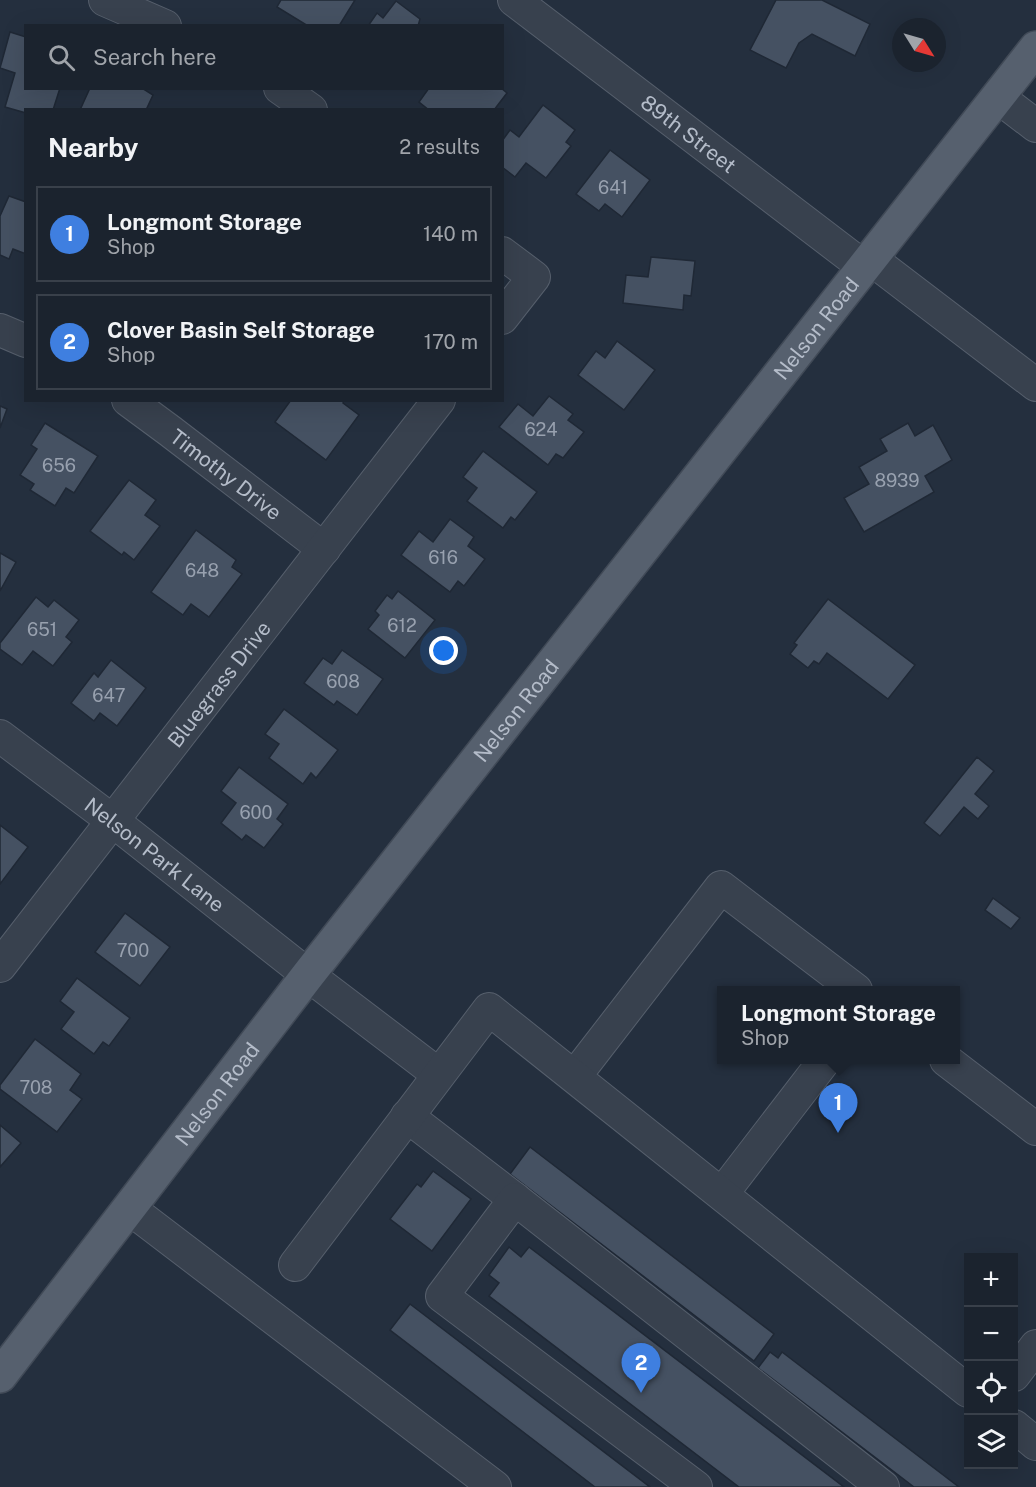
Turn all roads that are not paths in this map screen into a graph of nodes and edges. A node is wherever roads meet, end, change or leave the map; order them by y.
1 (105, 0) edge
2 (514, 0) edge
3 (160, 24) edge
4 (1036, 48) edge
5 (283, 90) edge
6 (998, 97) junction
7 (308, 108) edge
8 (1036, 126) edge
9 (504, 254) edge
10 (867, 263) junction
11 (504, 315) edge
12 (0, 330) edge
13 (24, 340) edge
14 (1036, 386) edge
15 (131, 402) edge
16 (437, 402) edge
17 (324, 549) junction
18 (0, 736) edge
19 (113, 821) junction
20 (0, 966) edge
21 (308, 975) junction
22 (851, 986) edge
23 (821, 1064) edge
24 (952, 1064) edge
25 (438, 1074) junction
26 (575, 1076) junction
27 (407, 1116) junction
28 (1036, 1129) edge
29 (722, 1194) junction
30 (516, 1199) junction
31 (129, 1208) junction
32 (295, 1265) dead end
33 (1036, 1346) edge
34 (1018, 1370) edge
35 (0, 1376) edge
36 (964, 1387) edge
37 (1018, 1429) edge
38 (1036, 1444) edge
39 (495, 1487) edge
40 (696, 1487) edge
41 (884, 1487) edge

1 - 3 street
2 - 10 street, 89th Street
4 - 6 main road, Nelson Road
5 - 7 street
6 - 8 street
6 - 10 main road, Nelson Road
9 - 11 street
10 - 14 street, 89th Street
10 - 21 main road, Nelson Road
12 - 13 street
15 - 17 street, Timothy Drive
16 - 17 street, Bluegrass Drive
17 - 19 street, Bluegrass Drive
18 - 19 street, Nelson Park Lane
19 - 20 street, Bluegrass Drive
19 - 21 street, Nelson Park Lane
21 - 25 street, Nelson Park Lane
21 - 31 main road, Nelson Road
22 - 26 street
23 - 29 street
24 - 28 street
25 - 26 street
25 - 27 street
26 - 29 street
27 - 30 street
27 - 32 street
29 - 36 street
30 - 40 street
30 - 41 street
31 - 35 main road, Nelson Road
31 - 39 street
33 - 34 street
37 - 38 street

